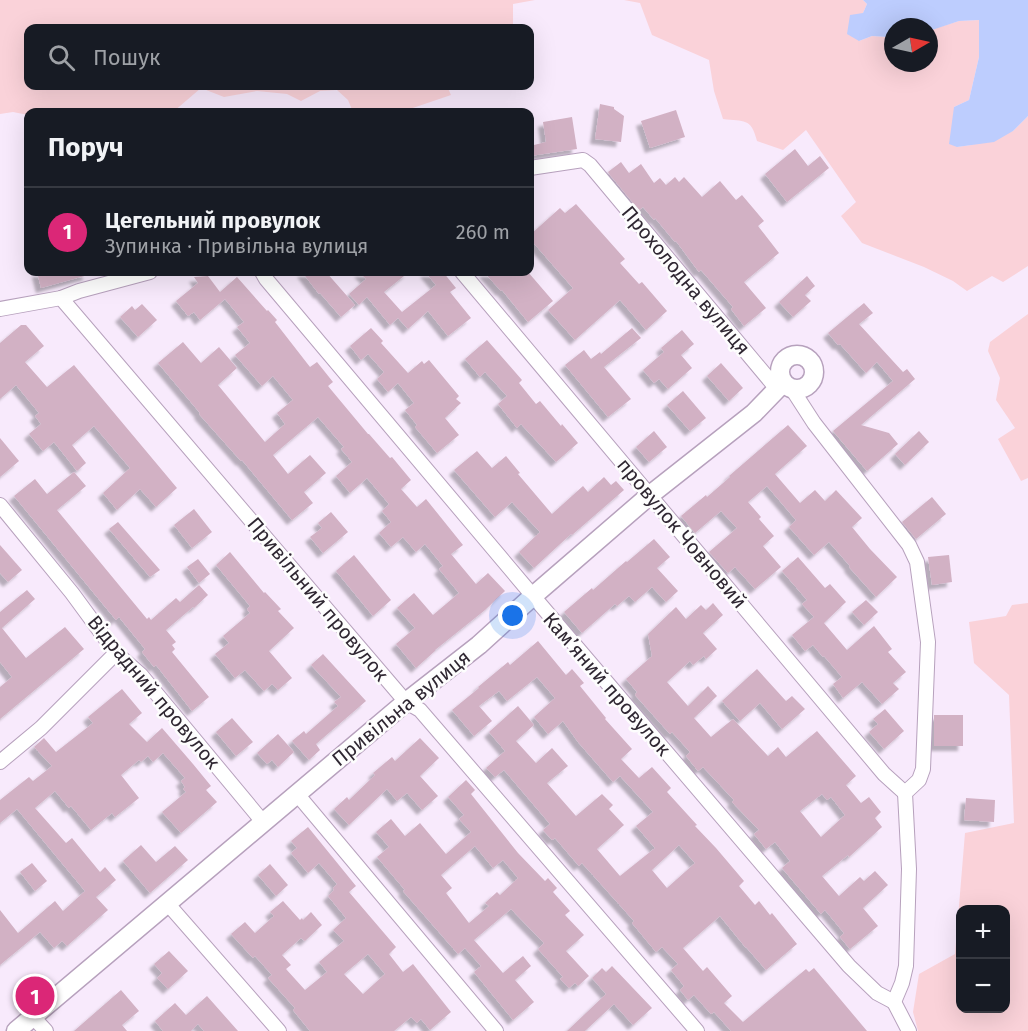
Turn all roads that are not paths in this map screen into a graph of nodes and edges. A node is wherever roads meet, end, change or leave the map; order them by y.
1 (534, 167) edge
2 (135, 276) edge
3 (264, 276) edge
4 (465, 276) edge
5 (61, 298) junction
6 (0, 309) edge
7 (784, 387) junction
8 (650, 495) junction
9 (0, 505) edge
10 (533, 596) junction
11 (116, 654) junction
12 (406, 702) junction
13 (0, 762) edge
14 (905, 793) junction
15 (297, 794) junction
16 (263, 822) junction
17 (167, 903) junction
18 (894, 1002) junction
19 (33, 1017) junction
20 (16, 1031) edge
21 (46, 1031) edge
22 (279, 1031) edge
23 (496, 1031) edge
24 (697, 1031) edge
25 (909, 1031) edge

1 - 7 street, Прохолодна вулиця
2 - 5 street
3 - 10 street, Камʼяний провулок
4 - 8 street, провулок Човновий
5 - 6 street
5 - 12 street, Привільний провулок
7 - 8 street, Привільна вулиця
7 - 14 street, Прохолодна вулиця
8 - 10 street, Привільна вулиця
8 - 14 street, провулок Човновий
9 - 11 street, Відрадний провулок
10 - 12 street, Привільна вулиця
10 - 18 street, Камʼяний провулок
11 - 13 street
11 - 16 street, Відрадний провулок
12 - 15 street, Привільна вулиця
12 - 24 street, Привільний провулок
14 - 18 street
15 - 16 street, Привільна вулиця
15 - 23 street
16 - 17 street, Привільна вулиця
17 - 19 street, Привільна вулиця
17 - 22 street
18 - 25 street
19 - 20 street, Привільна вулиця
19 - 21 street

